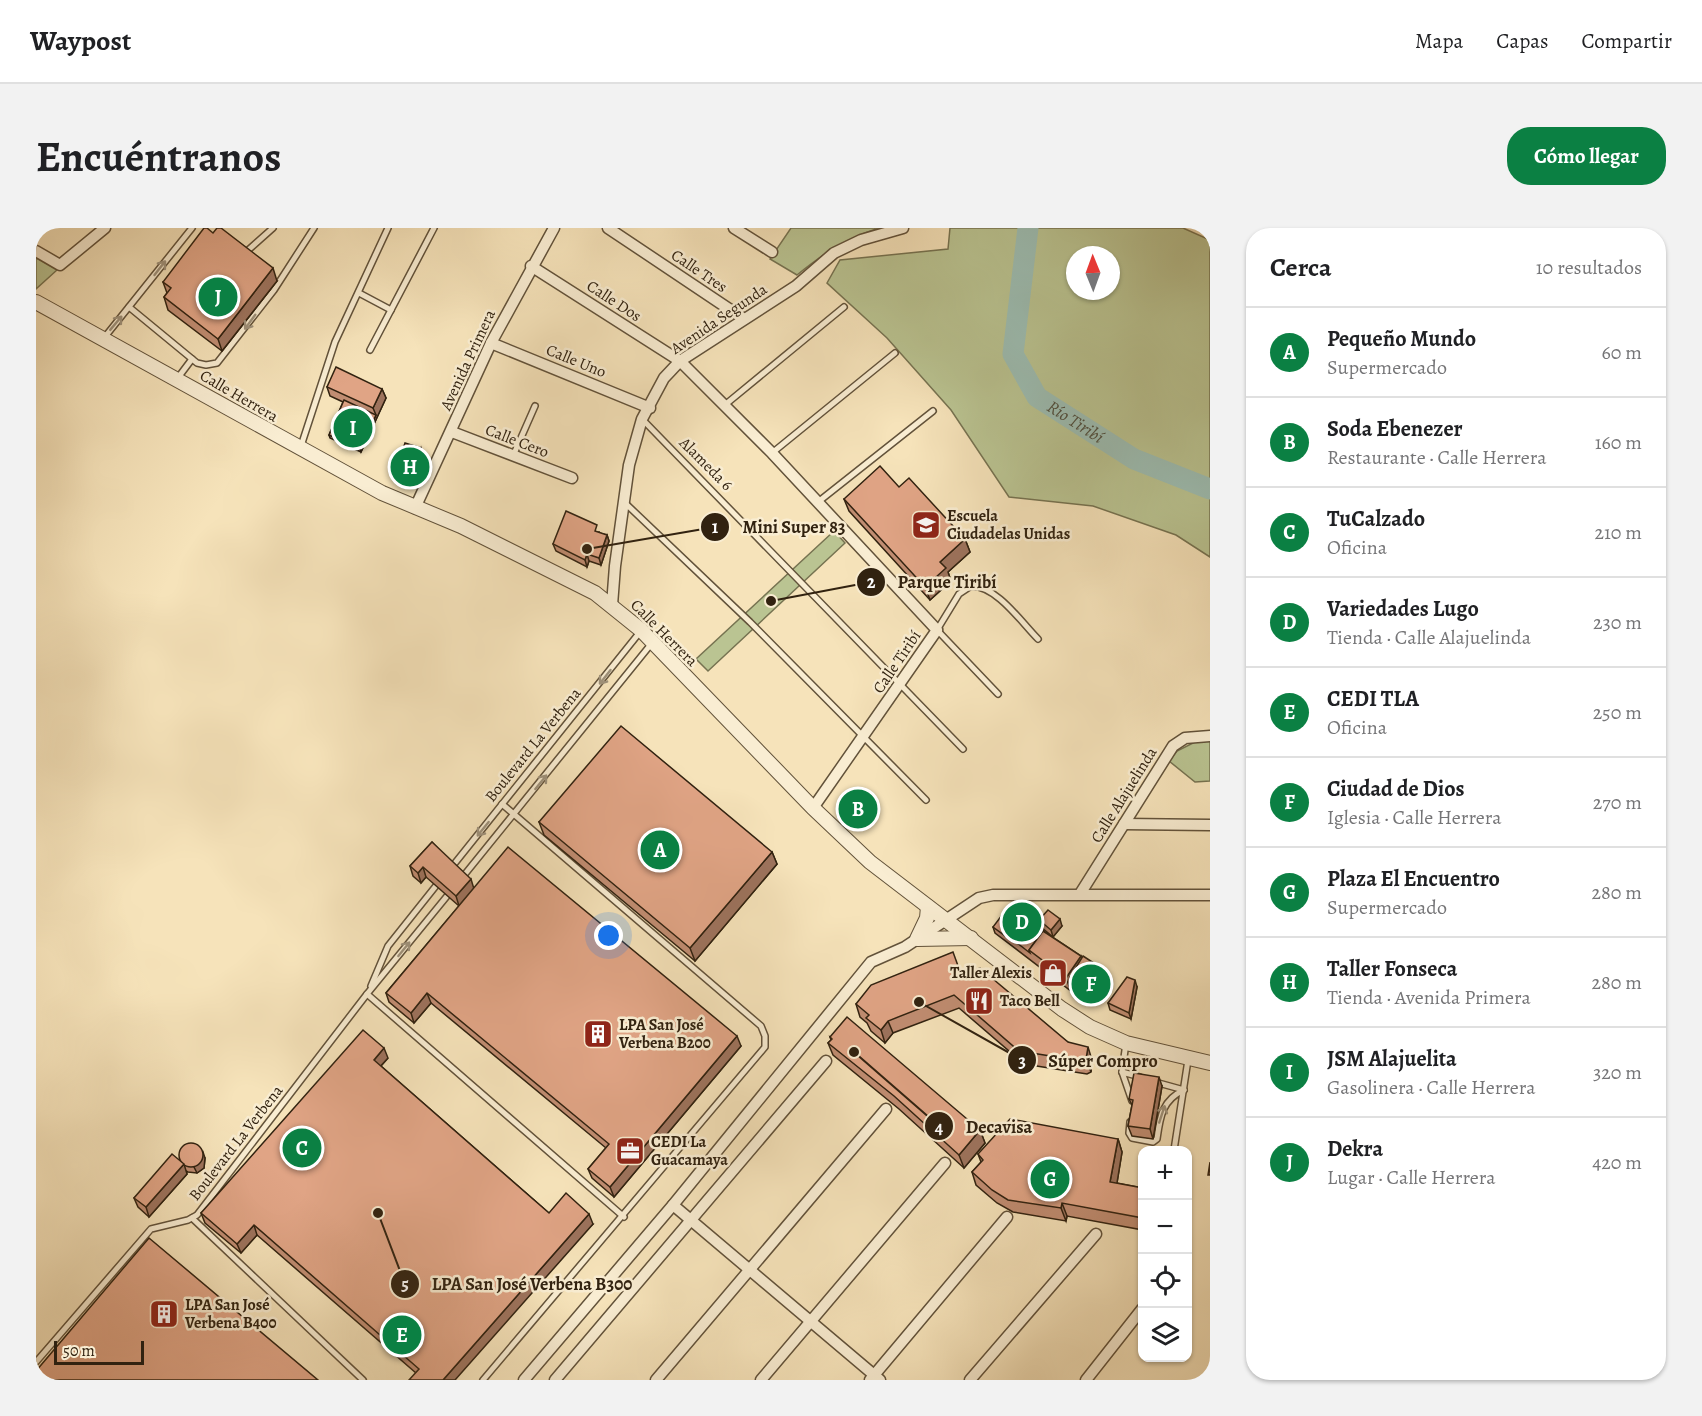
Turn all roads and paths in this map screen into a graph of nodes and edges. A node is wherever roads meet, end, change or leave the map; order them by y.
1 (105, 228) edge
2 (192, 228) edge
3 (273, 228) edge
4 (314, 228) edge
5 (388, 228) edge
6 (434, 228) edge
7 (554, 228) edge
8 (608, 228) edge
9 (734, 228) edge
10 (903, 228) edge
11 (238, 246) edge
12 (36, 251) edge
13 (246, 252) junction
14 (772, 252) dead end
15 (254, 259) edge
16 (531, 266) junction
17 (272, 272) edge
18 (281, 279) junction
19 (359, 293) junction
20 (36, 302) edge
21 (129, 307) junction
22 (844, 308) dead end
23 (391, 310) junction
24 (744, 319) junction
25 (103, 339) junction
26 (491, 343) junction
27 (370, 350) dead end
28 (895, 353) dead end
29 (192, 359) junction
30 (680, 361) junction
31 (176, 380) junction
32 (726, 404) junction
33 (535, 406) dead end
34 (650, 408) junction
35 (933, 411) dead end
36 (642, 419) junction
37 (452, 432) junction
38 (300, 449) junction
39 (772, 453) junction
40 (513, 456) junction
41 (572, 478) dead end
42 (623, 501) junction
43 (818, 502) junction
44 (415, 508) junction
45 (612, 605) junction
46 (641, 630) junction
47 (937, 630) junction
48 (1038, 639) dead end
49 (652, 643) junction
50 (900, 684) junction
51 (998, 694) dead end
52 (568, 724) junction
53 (580, 732) junction
54 (1210, 736) edge
55 (864, 738) junction
56 (963, 749) dead end
57 (926, 800) dead end
58 (502, 804) junction
59 (813, 808) junction
60 (514, 815) junction
61 (1124, 824) junction
62 (1210, 825) edge
63 (1080, 894) junction
64 (1210, 895) edge
65 (928, 907) junction
66 (947, 919) junction
67 (971, 938) junction
68 (917, 939) junction
69 (367, 994) junction
70 (1126, 1042) junction
71 (1188, 1059) junction
72 (826, 1061) dead end
73 (1210, 1063) edge
74 (1122, 1072) junction
75 (1184, 1090) junction
76 (1133, 1104) edge
77 (886, 1109) dead end
78 (1132, 1114) edge
79 (1175, 1146) edge
80 (945, 1163) dead end
81 (674, 1205) junction
82 (624, 1217) junction
83 (1007, 1217) dead end
84 (192, 1218) junction
85 (690, 1220) junction
86 (1096, 1234) dead end
87 (749, 1270) junction
88 (1138, 1314) edge
89 (810, 1322) junction
90 (36, 1362) edge
91 (875, 1378) edge
92 (363, 1380) edge
93 (483, 1380) edge
94 (524, 1380) edge
95 (555, 1380) edge
96 (656, 1380) edge
97 (761, 1380) edge
98 (970, 1380) edge
99 (1086, 1380) edge

1 - 12 street
21 -> 2 lane
3 - 13 lane
4 - 18 lane
5 - 19 lane
6 - 23 lane
7 - 16 street, Avenida Primera
8 - 24 street, Calle Tres
9 - 14 street
10 - 24 street, Avenida Segunda
11 - 13 lane
13 - 15 lane
16 - 26 street, Avenida Primera
16 - 30 street, Calle Dos
17 - 18 lane
18 -> 29 lane
19 - 23 lane
19 - 38 lane
20 - 25 street, Calle Herrera
25 -> 21 lane
21 - 29 lane
22 - 32 lane
23 - 27 lane
24 - 30 street, Avenida Segunda
25 - 31 street, Calle Herrera
26 - 34 street, Calle Uno
26 - 37 street, Avenida Primera
28 - 39 lane
29 - 31 lane
30 - 32 street, Calle Tiribí
30 - 34 street, Avenida Segunda
31 - 38 street, Calle Herrera
32 - 39 street, Calle Tiribí
33 - 40 lane
34 - 36 street, Avenida Segunda
35 - 43 lane
36 - 42 street, Avenida Segunda
36 - 50 lane, Alameda 6
37 - 40 street, Calle Cero
37 - 44 street, Avenida Primera
38 - 44 street, Calle Herrera
39 - 43 street, Calle Tiribí
40 - 41 street, Calle Cero
42 - 45 street, Avenida Segunda
42 - 55 lane
43 - 47 street, Calle Tiribí
44 - 45 street, Calle Herrera
45 - 46 street, Calle Herrera
46 - 49 street, Calle Herrera
46 -> 52 lane, Boulevard La Verbena
47 - 48 lane
47 - 50 street, Calle Tiribí
47 - 51 lane
49 - 53 lane, Boulevard La Verbena
49 - 59 street, Calle Herrera
50 - 55 street, Calle Tiribí
50 - 56 lane, Alameda 6
52 - 53 lane
52 - 58 lane, Boulevard La Verbena
60 -> 53 lane, Boulevard La Verbena
54 - 61 street, Calle Alajuelinda
55 - 57 lane
55 - 59 street, Calle Tiribí
58 - 60 lane
58 -> 69 lane, Boulevard La Verbena
59 - 65 street, Calle Herrera
69 -> 60 lane, Boulevard La Verbena
60 - 82 lane
61 - 62 street
61 - 63 street, Calle Alajuelinda
63 - 64 street
63 - 66 street
65 - 66 street, Calle Herrera
65 - 68 street
66 - 67 street, Calle Herrera
66 - 68 street
67 - 68 street
67 - 70 street, Calle Herrera
68 - 81 street
69 - 82 lane
69 - 84 lane, Boulevard La Verbena
70 - 71 street, Calle Herrera
70 - 74 lane
71 - 73 street, Calle Herrera
71 - 75 lane
72 - 85 street
74 - 75 lane
74 - 76 lane
78 -> 75 lane
75 - 79 lane
77 - 87 street
80 - 89 street
81 - 85 street
81 - 94 street
82 - 93 lane
83 - 91 street
84 - 90 lane, Boulevard La Verbena
84 - 92 lane
85 - 87 street
85 - 95 street
86 - 98 street
87 - 89 street
87 - 96 street
88 - 99 street
89 - 91 street
89 - 97 street

